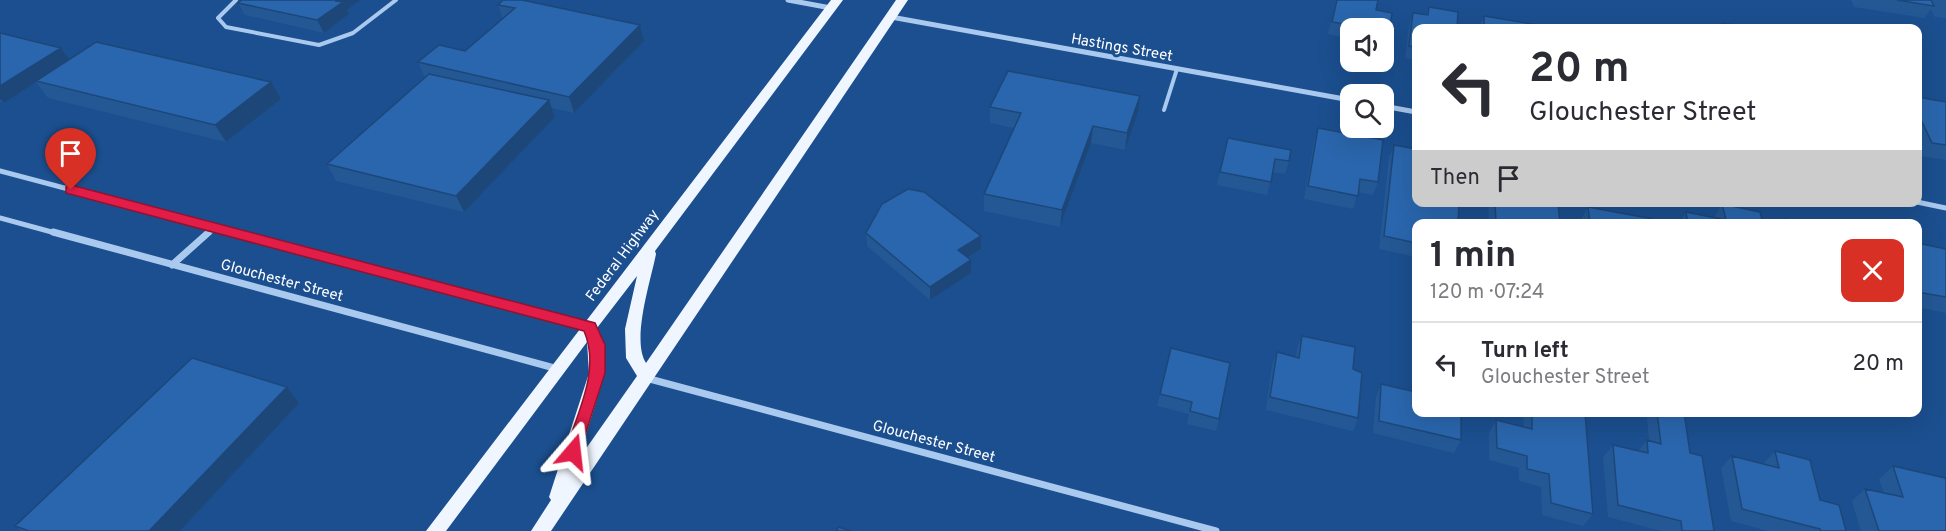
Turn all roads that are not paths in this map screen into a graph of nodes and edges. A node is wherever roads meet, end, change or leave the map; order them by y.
1 (236, 0) edge
2 (396, 0) edge
3 (788, 0) edge
4 (902, 0) edge
5 (834, 4) edge
6 (891, 17) junction
7 (1177, 69) junction
8 (1340, 98) edge
9 (1394, 108) edge
10 (1164, 110) dead end
11 (1412, 111) edge
12 (0, 171) edge
13 (1922, 203) edge
14 (1946, 207) edge
15 (0, 218) edge
16 (214, 228) junction
17 (651, 248) junction
18 (172, 265) junction
19 (590, 327) junction
20 (558, 369) junction
21 (646, 377) junction
22 (554, 511) junction
23 (435, 531) edge
24 (540, 531) edge
25 (1216, 531) edge

1 - 2 lane
3 - 5 street
4 - 6 main road
5 - 17 main road, Federal Highway
6 - 7 street, Hastings Street
6 - 21 main road
7 - 8 street, Hastings Street
7 - 10 lane
9 - 11 street
12 - 16 street
13 - 14 street
15 - 18 street, Glouchester Street
16 - 18 street
16 - 19 street
17 - 19 main road, Federal Highway
17 - 21 main road
18 - 20 street, Glouchester Street
19 - 20 main road, Federal Highway
19 - 22 main road
20 - 23 main road, Federal Highway
21 - 22 main road
21 - 25 street, Glouchester Street
22 - 24 main road

